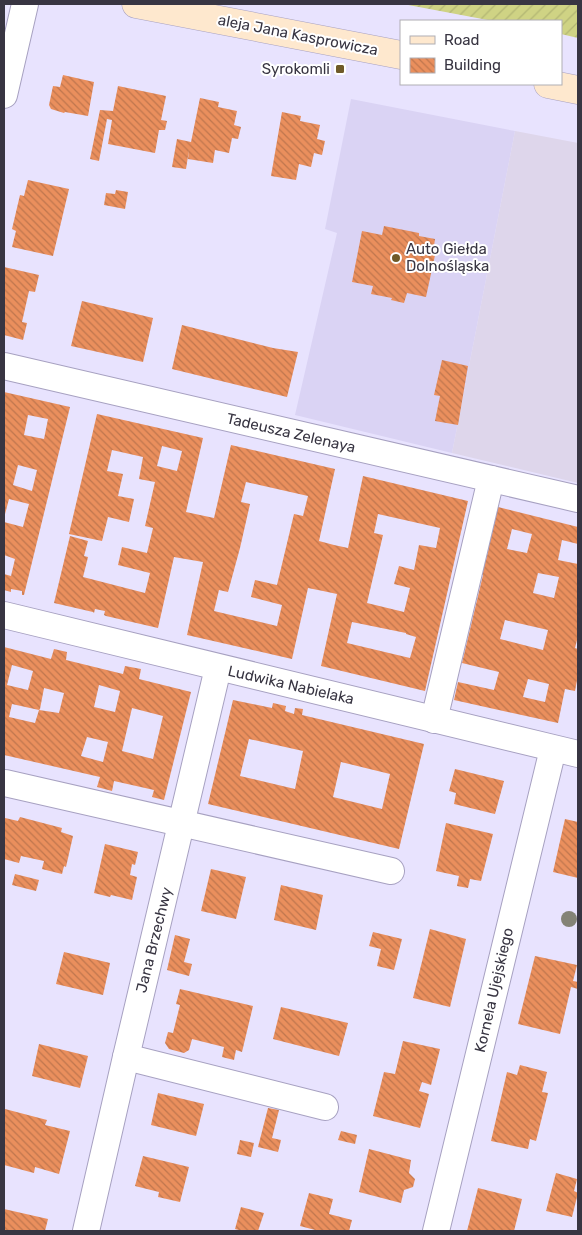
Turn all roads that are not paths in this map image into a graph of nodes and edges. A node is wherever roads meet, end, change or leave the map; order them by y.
1 (25, 4) edge
2 (136, 4) edge
3 (400, 55) edge
4 (553, 85) edge
5 (578, 90) edge
6 (4, 94) edge
7 (4, 366) edge
8 (491, 479) junction
9 (578, 499) edge
10 (4, 615) edge
11 (218, 668) junction
12 (434, 720) junction
13 (571, 747) edge
14 (5, 783) edge
15 (182, 824) junction
16 (391, 871) dead end
17 (126, 1057) junction
18 (325, 1106) dead end
19 (86, 1231) edge
20 (436, 1231) edge

1 - 6 street
2 - 3 street, aleja Jana Kasprowicza
4 - 5 street
7 - 8 street, Tadeusza Zelenaya
8 - 9 street, Tadeusza Zelenaya
8 - 12 street
10 - 11 street, Ludwika Nabielaka
11 - 12 street, Ludwika Nabielaka
11 - 15 street, Jana Brzechwy
12 - 13 street, Ludwika Nabielaka
13 - 20 street, Kornela Ujejskiego
14 - 15 street
15 - 16 street
15 - 17 street, Jana Brzechwy
17 - 18 street
17 - 19 street, Jana Brzechwy

